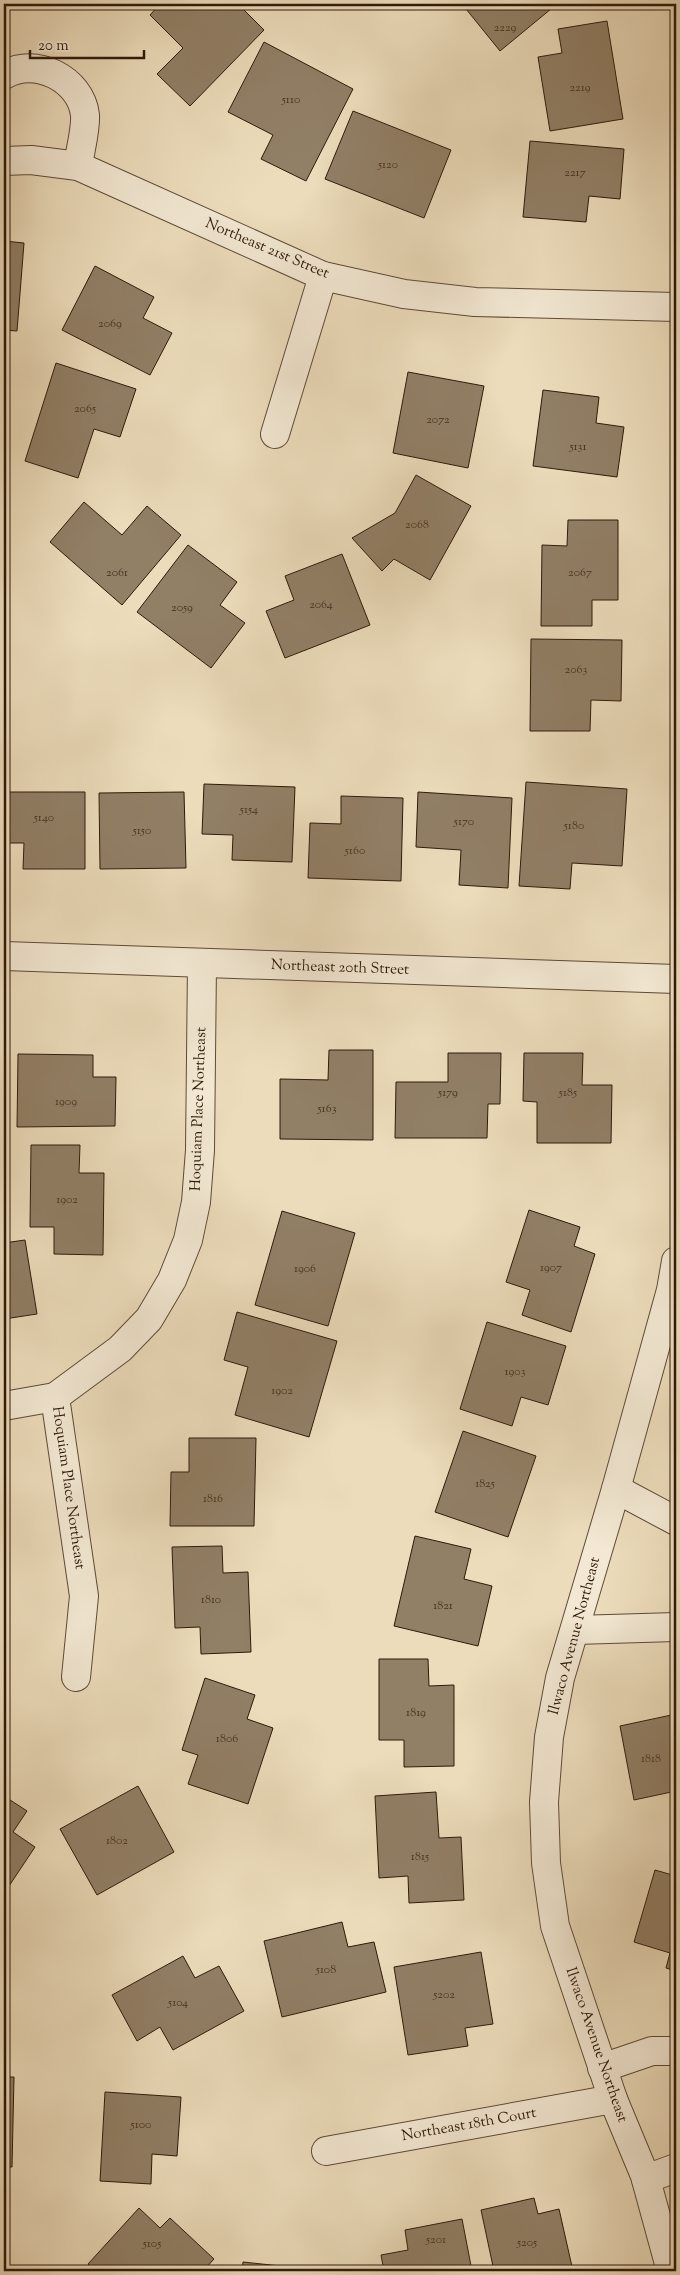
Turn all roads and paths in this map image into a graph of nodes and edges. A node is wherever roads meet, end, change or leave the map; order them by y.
1 (4, 75) edge
2 (4, 161) edge
3 (78, 166) junction
4 (323, 276) junction
5 (676, 307) edge
6 (275, 434) dead end
7 (4, 956) edge
8 (202, 964) junction
9 (676, 980) edge
10 (676, 1262) edge
11 (54, 1397) junction
12 (4, 1406) edge
13 (616, 1489) junction
14 (676, 1521) edge
15 (676, 1627) edge
16 (574, 1630) junction
17 (76, 1677) dead end
18 (676, 2052) edge
19 (602, 2068) junction
20 (612, 2099) junction
21 (326, 2151) dead end
22 (676, 2168) edge
23 (646, 2179) junction
24 (671, 2271) edge

1 - 3 street
2 - 3 street, Northeast 21st Street
3 - 4 street, Northeast 21st Street
4 - 5 street, Northeast 21st Street
4 - 6 street
7 - 8 street, Northeast 20th Street
8 - 9 street, Northeast 20th Street
8 - 11 street, Hoquiam Place Northeast
10 - 13 street, Ilwaco Avenue Northeast
11 - 12 street
11 - 17 street, Hoquiam Place Northeast
13 - 14 street
13 - 16 street, Ilwaco Avenue Northeast
15 - 16 street
16 - 19 street, Ilwaco Avenue Northeast
18 - 19 street
19 - 20 street, Ilwaco Avenue Northeast
20 - 21 street, Northeast 18th Court
20 - 23 street, Ilwaco Avenue Northeast
22 - 23 street
23 - 24 street, Ilwaco Avenue Northeast

